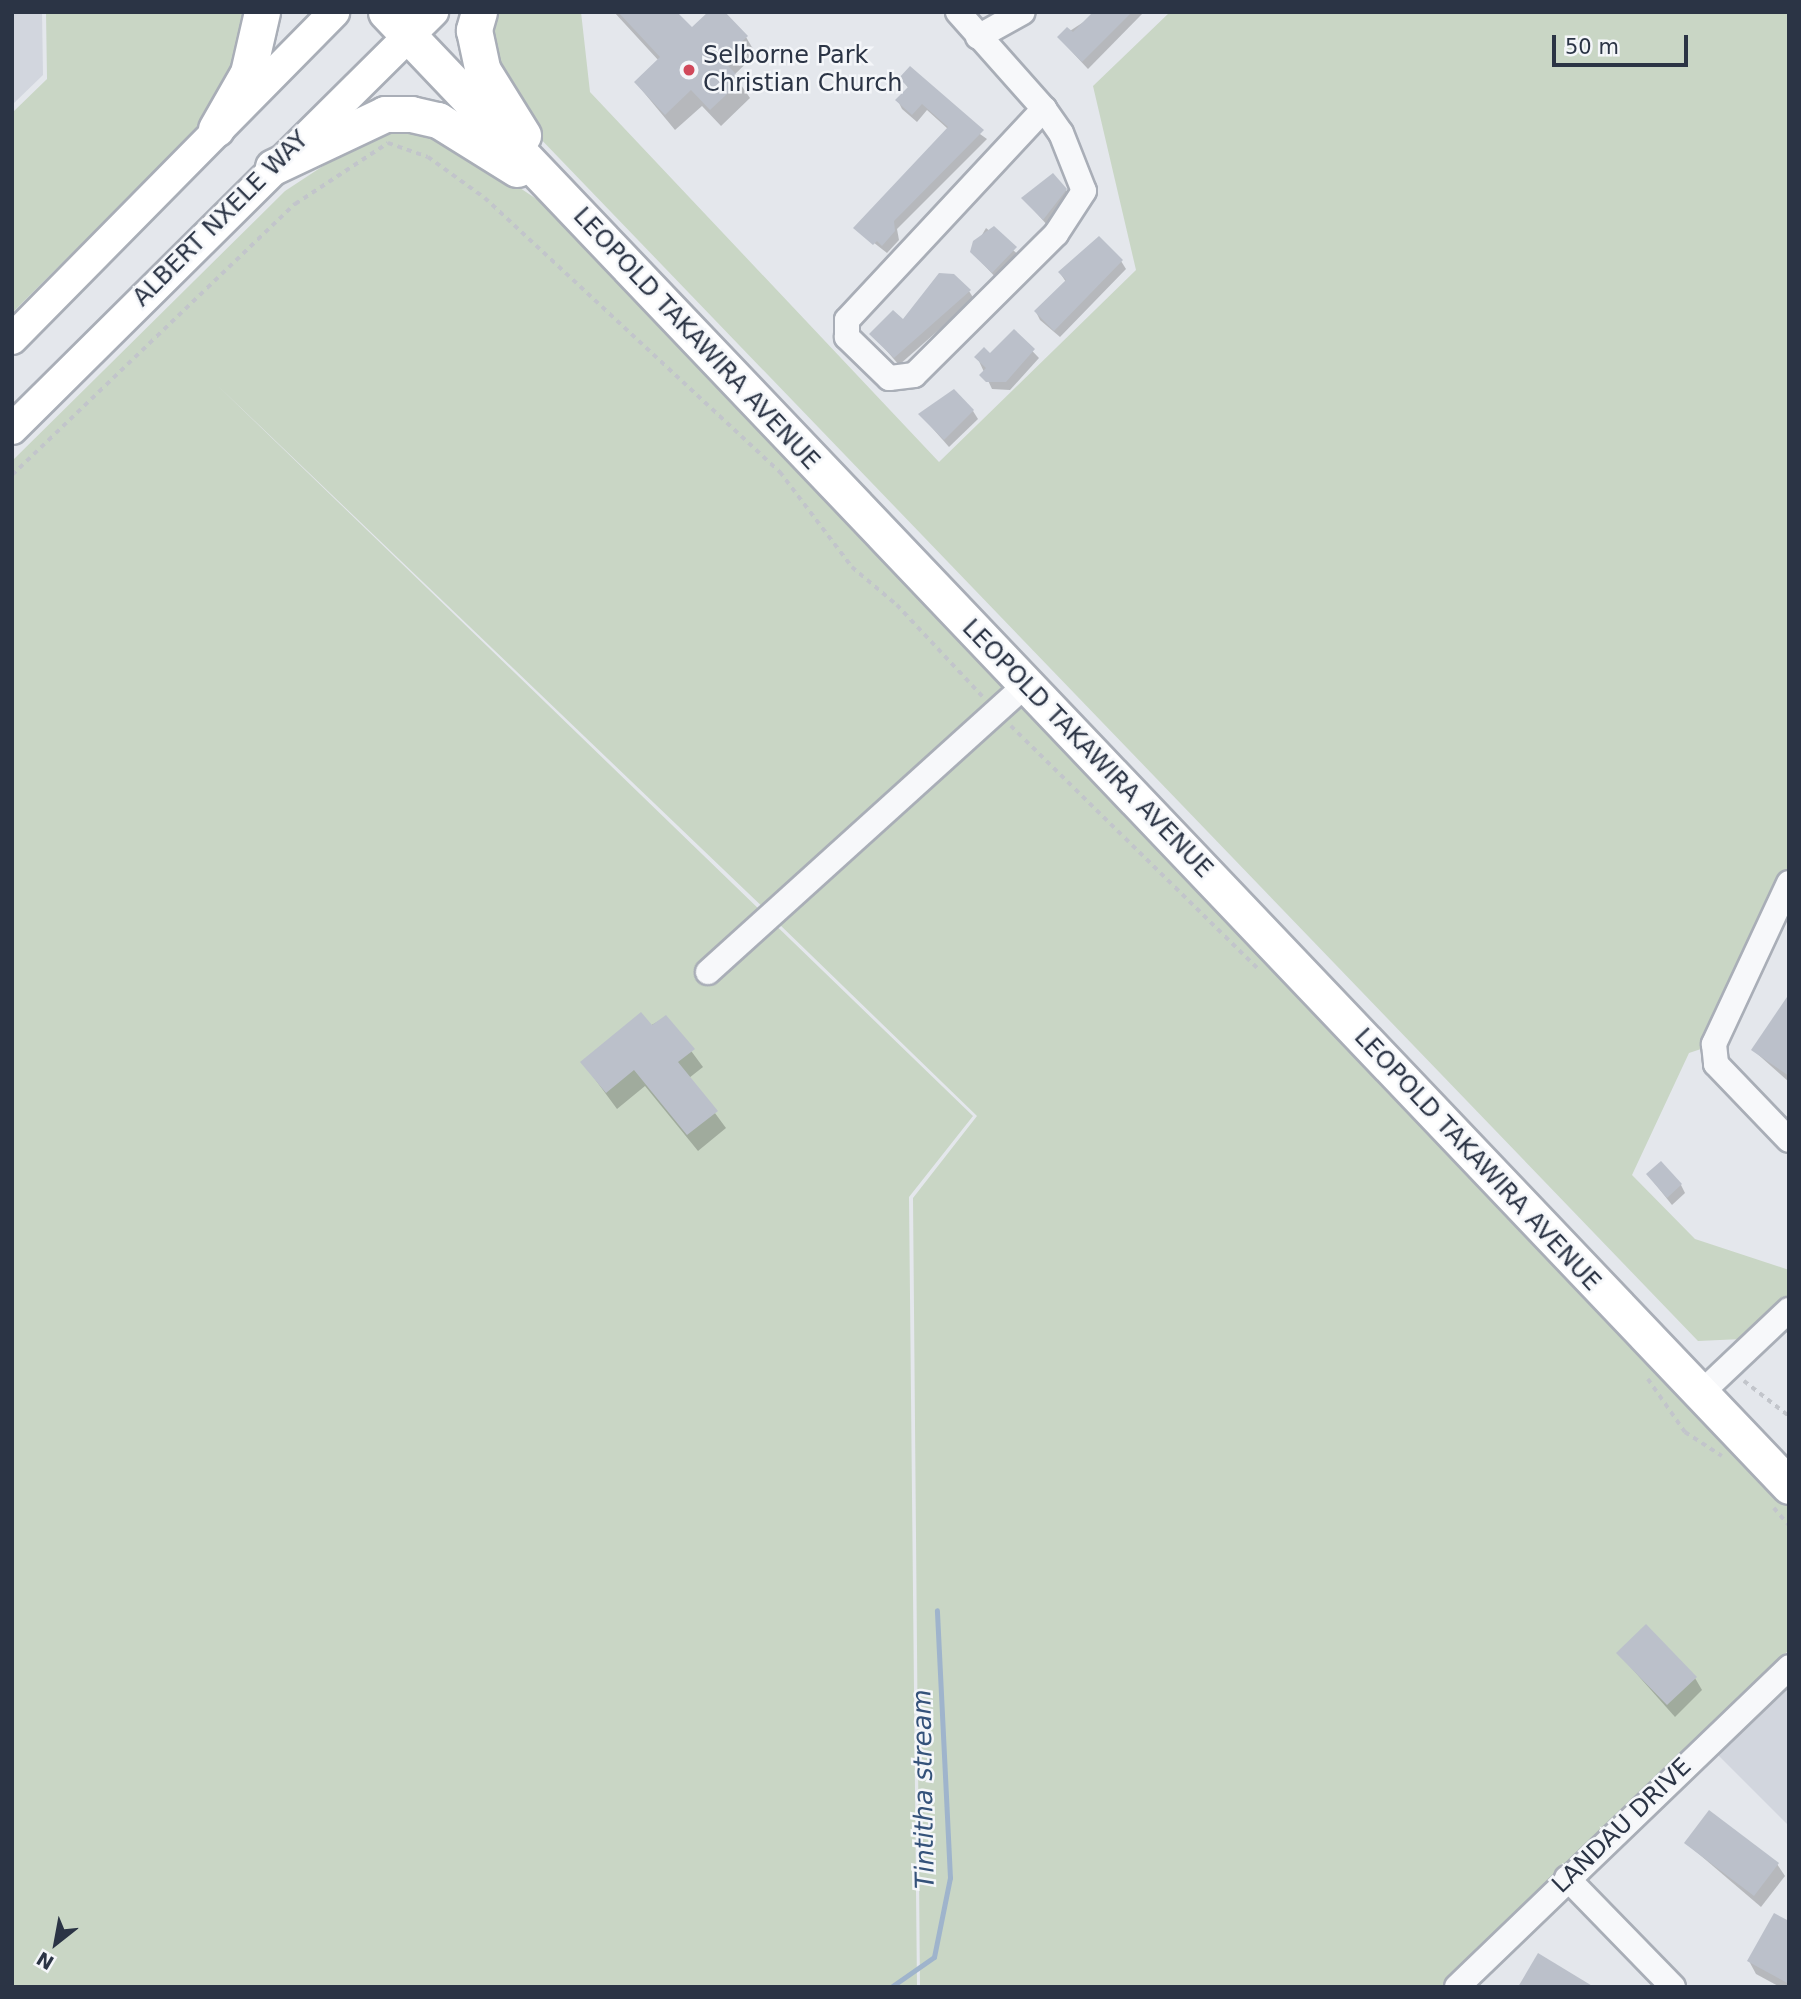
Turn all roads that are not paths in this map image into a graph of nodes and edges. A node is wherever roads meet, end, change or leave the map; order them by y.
1 (262, 12) edge
2 (334, 12) edge
3 (433, 12) edge
4 (479, 12) edge
5 (958, 12) edge
6 (1023, 12) edge
7 (397, 24) edge
8 (978, 37) junction
9 (1044, 109) junction
10 (216, 129) junction
11 (273, 167) junction
12 (559, 194) junction
13 (12, 339) edge
14 (12, 429) edge
15 (1027, 684) junction
16 (1789, 883) edge
17 (708, 972) dead end
18 (1789, 1140) edge
19 (1789, 1310) edge
20 (1699, 1395) junction
21 (1789, 1486) edge
22 (1789, 1667) edge
23 (1567, 1878) junction
24 (1457, 1987) edge
25 (1673, 1987) edge

1 - 10 highway
2 - 10 main road
3 - 7 main road, ALBERT NXELE WAY
4 - 12 highway
5 - 8 street
6 - 8 street
7 - 11 main road, ALBERT NXELE WAY
7 - 12 highway, LEOPOLD TAKAWIRA AVENUE
8 - 9 street
9 - 9 street
10 - 13 main road
11 - 12 highway
11 - 14 main road, ALBERT NXELE WAY
12 - 15 highway, LEOPOLD TAKAWIRA AVENUE
15 - 17 street
15 - 20 highway, LEOPOLD TAKAWIRA AVENUE
16 - 18 street
19 - 20 street
20 - 21 highway, LEOPOLD TAKAWIRA AVENUE
22 - 23 street, LANDAU DRIVE
23 - 24 street, LANDAU DRIVE
23 - 25 street

